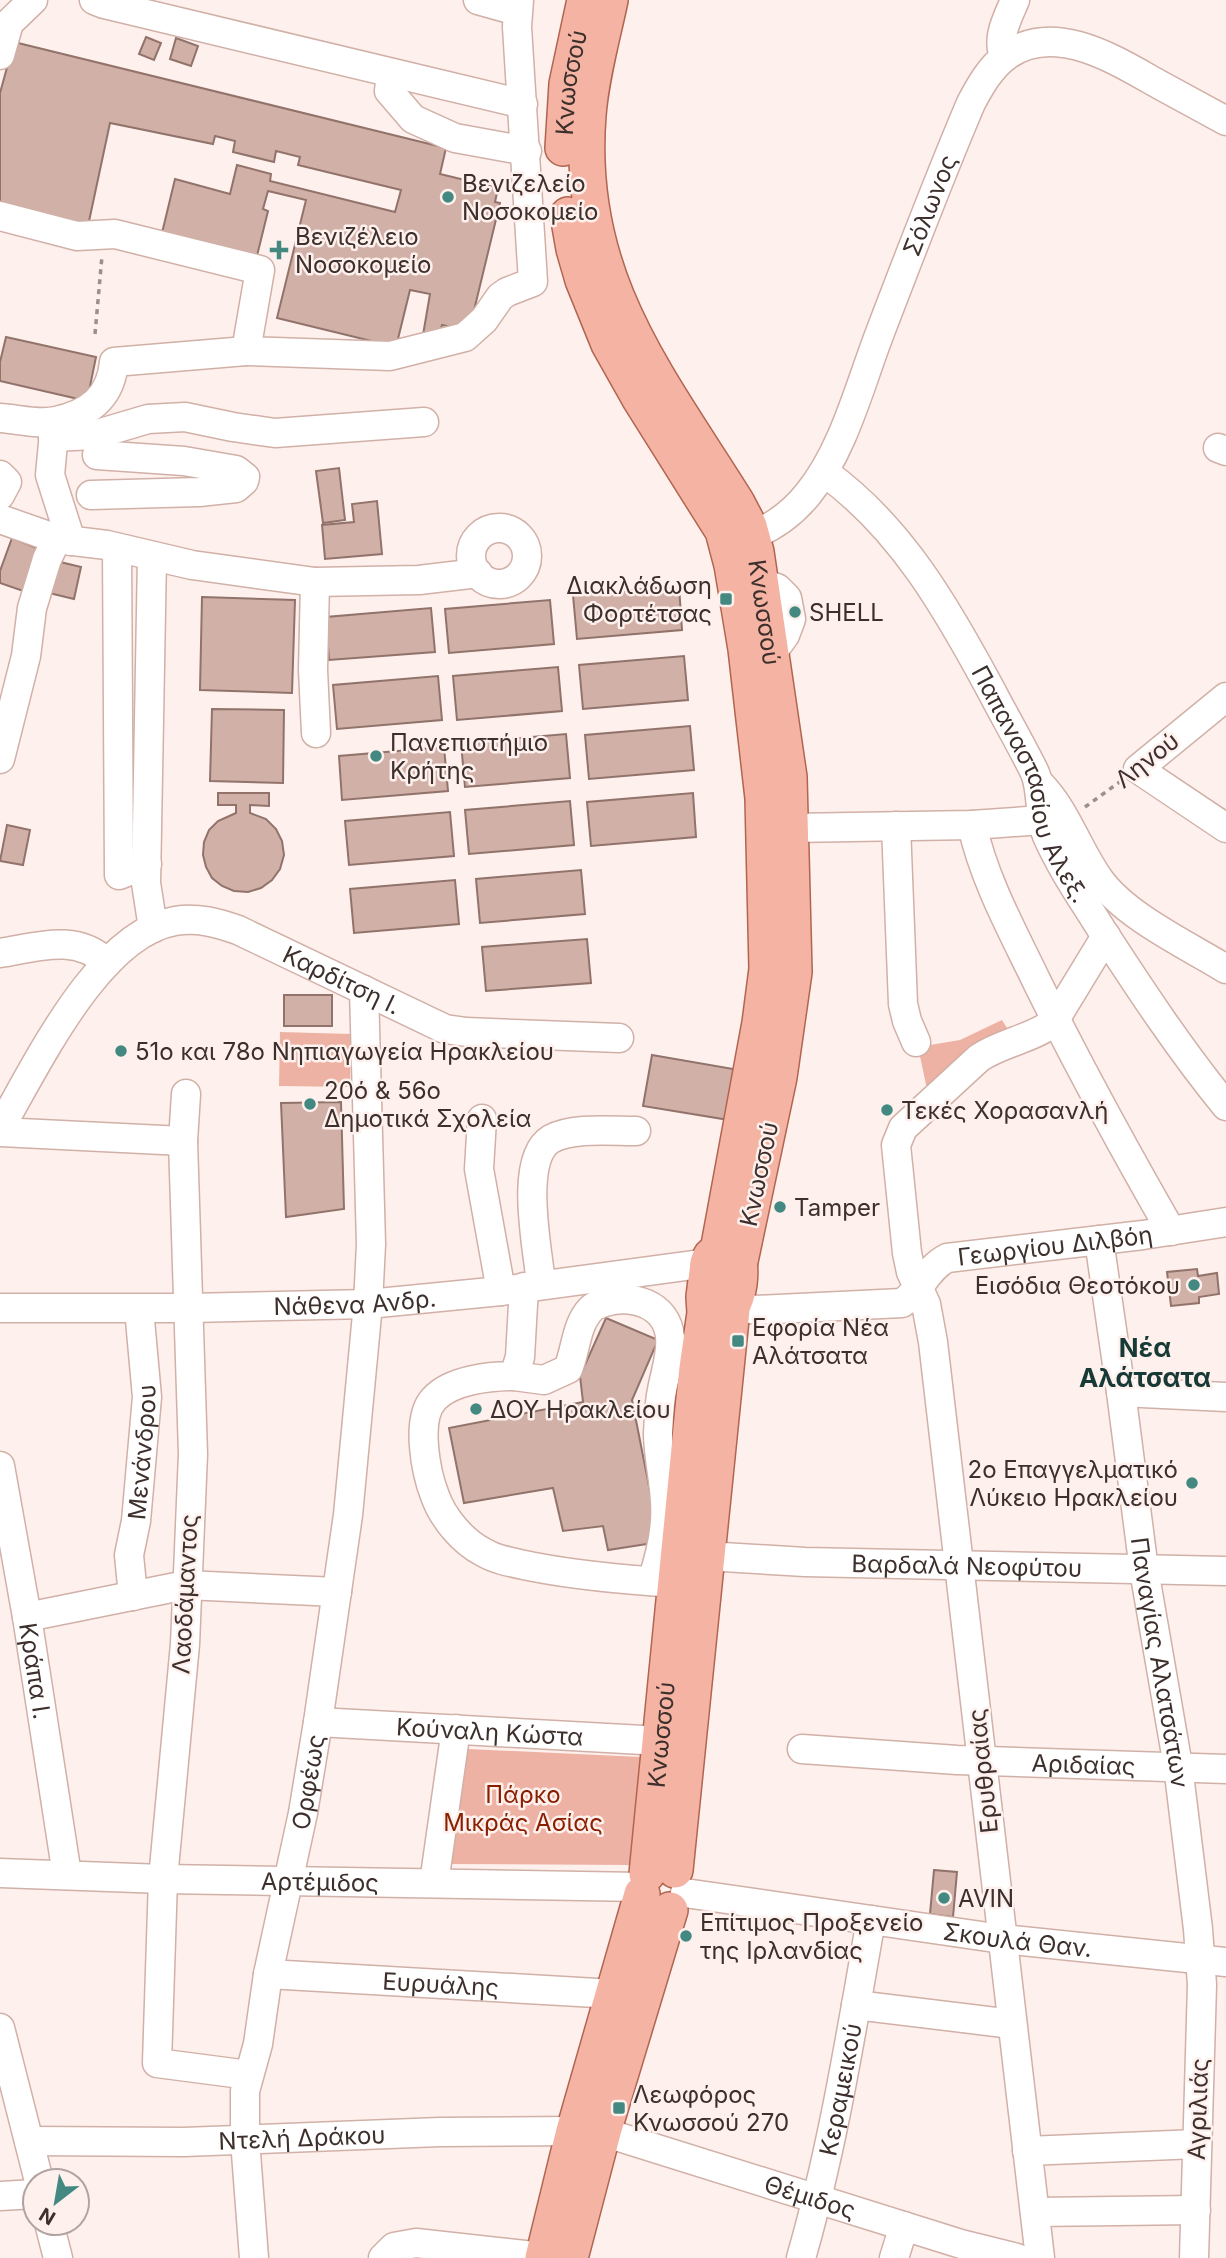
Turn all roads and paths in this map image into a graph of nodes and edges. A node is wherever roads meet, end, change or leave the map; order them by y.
1 (33, 0) edge
2 (93, 0) edge
3 (478, 0) edge
4 (585, 0) edge
5 (610, 0) edge
6 (1015, 0) edge
7 (518, 6) edge
8 (0, 55) edge
9 (1004, 57) junction
10 (391, 74) junction
11 (524, 111) junction
12 (572, 114) junction
13 (1226, 121) edge
14 (527, 151) junction
15 (0, 216) edge
16 (104, 234) junction
17 (94, 334) dead end
18 (246, 351) junction
19 (0, 418) edge
20 (424, 422) dead end
21 (54, 430) junction
22 (95, 445) junction
23 (824, 472) junction
24 (0, 475) edge
25 (0, 495) edge
26 (91, 495) junction
27 (0, 519) edge
28 (64, 532) junction
29 (740, 540) junction
30 (117, 548) junction
31 (152, 557) junction
32 (478, 573) junction
33 (315, 582) junction
34 (11, 673) edge
35 (1226, 696) edge
36 (316, 733) dead end
37 (0, 759) edge
38 (1138, 769) junction
39 (1054, 820) junction
40 (972, 825) junction
41 (896, 826) junction
42 (791, 828) junction
43 (1226, 828) edge
44 (147, 864) junction
45 (153, 928) junction
46 (1106, 936) junction
47 (0, 953) edge
48 (107, 963) junction
49 (1226, 969) edge
50 (364, 990) junction
51 (1056, 1018) junction
52 (619, 1038) dead end
53 (916, 1042) dead end
54 (186, 1094) dead end
55 (1226, 1107) edge
56 (482, 1119) dead end
57 (0, 1130) edge
58 (636, 1131) dead end
59 (184, 1141) junction
60 (1226, 1222) edge
61 (1171, 1231) junction
62 (1099, 1240) junction
63 (722, 1259) junction
64 (918, 1286) junction
65 (522, 1287) junction
66 (368, 1304) junction
67 (724, 1304) junction
68 (0, 1308) edge
69 (190, 1308) junction
70 (139, 1309) junction
71 (514, 1376) junction
72 (1122, 1392) junction
73 (1226, 1397) edge
74 (0, 1466) edge
75 (706, 1556) junction
76 (960, 1566) junction
77 (1143, 1570) junction
78 (1226, 1571) edge
79 (664, 1582) junction
80 (186, 1586) junction
81 (337, 1592) junction
82 (133, 1596) junction
83 (17, 1612) edge
84 (318, 1722) junction
85 (456, 1729) junction
86 (661, 1741) junction
87 (802, 1749) dead end
88 (981, 1761) junction
89 (1178, 1766) junction
90 (1226, 1769) edge
91 (0, 1872) edge
92 (67, 1875) junction
93 (163, 1879) junction
94 (289, 1881) junction
95 (434, 1883) junction
96 (660, 1888) junction
97 (871, 1920) junction
98 (1002, 1939) junction
99 (1213, 1961) edge
100 (268, 1974) junction
101 (614, 1994) junction
102 (856, 2005) junction
103 (1012, 2025) junction
104 (0, 2028) edge
105 (249, 2075) junction
106 (588, 2131) junction
107 (246, 2140) junction
108 (29, 2141) junction
109 (1198, 2144) junction
110 (1027, 2151) junction
111 (36, 2167) edge
112 (21, 2195) edge
113 (0, 2196) edge
114 (818, 2199) junction
115 (1196, 2210) junction
116 (1035, 2212) junction
117 (904, 2226) junction
118 (53, 2237) edge
119 (58, 2258) edge
120 (254, 2258) edge
121 (383, 2258) edge
122 (543, 2258) edge
123 (570, 2258) edge
124 (801, 2258) edge
125 (894, 2258) edge
126 (1017, 2258) edge
127 (1040, 2258) edge
128 (1194, 2258) edge

1 - 8 street
2 - 10 street
3 - 7 street
4 - 12 main road, Κνωσσού
5 - 12 main road, Κνωσσού
6 - 9 street
7 - 11 street
9 - 13 street
9 - 23 street, Σόλωνος
10 - 11 street
10 - 14 street
11 - 12 street
11 - 14 street
12 - 29 main road, Κνωσσού
14 - 18 street
15 - 16 street
16 - 17 path
16 - 18 street
18 - 21 street
19 - 21 street
20 - 22 street
21 - 22 street
21 - 28 street
22 - 26 street
22 - 26 street
23 - 29 street, Σόλωνος
23 - 39 street, Παπαναστασίου Αλεξ.
24 - 25 street
26 - 28 street
27 - 28 street
28 - 30 street
28 - 34 street
29 - 42 main road, Κνωσσού
29 - 63 main road, Κνωσσού
30 - 31 street
30 - 44 street
31 - 33 street
31 - 44 street
32 - 32 street
32 - 33 street
33 - 36 street
34 - 37 street
35 - 38 street, Ληνού
38 - 39 path, Ληνού
38 - 43 street
39 - 40 street
39 - 46 street, Παπαναστασίου Αλεξ.
39 - 49 street
40 - 41 street
40 - 51 street
41 - 42 street
41 - 53 street
42 - 63 main road, Κνωσσού
44 - 45 street
45 - 48 street, Καρδίτση Ι.
45 - 50 street, Καρδίτση Ι.
46 - 51 street
46 - 55 street, Παπαναστασίου Αλεξ.
47 - 48 street
48 - 57 street, Καρδίτση Ι.
50 - 52 street, Καρδίτση Ι.
50 - 66 street, Ορφέως
51 - 61 street
51 - 64 street, Ερυθραίας
54 - 59 street, Λαοδάμαντος
56 - 65 street
57 - 59 street
58 - 65 street
59 - 69 street, Λαοδάμαντος
60 - 61 street, Γεωργίου Διλβόη
61 - 62 street, Γεωργίου Διλβόη
62 - 64 street, Γεωργίου Διλβόη
62 - 72 street, Παναγίας Αλατσάτων
63 - 65 street, Νάθενα Ανδρ.
63 - 67 main road
64 - 67 street, Γεωργίου Διλβόη
64 - 76 street, Ερυθραίας
65 - 66 street, Νάθενα Ανδρ.
65 - 71 street
66 - 69 street, Νάθενα Ανδρ.
66 - 81 street, Ορφέως
67 - 75 main road, Κνωσσού
67 - 79 main road, Κνωσσού
68 - 70 street, Νάθενα Ανδρ.
69 - 70 street, Νάθενα Ανδρ.
69 - 80 street, Λαοδάμαντος
70 - 82 street, Μενάνδρου
71 - 79 street
71 - 79 street
72 - 73 street
72 - 77 street, Παναγίας Αλατσάτων
74 - 83 street, Κράπα Ι.
75 - 76 street, Βαρδαλά Νεοφύτου
75 - 96 main road, Κνωσσού
76 - 77 street, Βαρδαλά Νεοφύτου
76 - 88 street, Ερυθραίας
77 - 78 street, Βαρδαλά Νεοφύτου
77 - 89 street, Παναγίας Αλατσάτων
79 - 86 main road, Κνωσσού
80 - 81 street
80 - 82 street
80 - 93 street, Λαοδάμαντος
81 - 84 street, Ορφέως
82 - 83 street
83 - 92 street, Κράπα Ι.
84 - 85 street, Κούναλη Κώστα
84 - 94 street, Ορφέως
85 - 86 street, Κούναλη Κώστα
85 - 95 street
86 - 96 main road, Κνωσσού
87 - 88 street, Αριδαίας
88 - 89 street, Αριδαίας
88 - 98 street, Ερυθραίας
89 - 90 street, Αριδαίας
89 - 99 street, Παναγίας Αλατσάτων
91 - 92 street, Αρτέμιδος
92 - 93 street, Αρτέμιδος
93 - 94 street, Αρτέμιδος
93 - 105 street
94 - 95 street, Αρτέμιδος
94 - 100 street, Ορφέως
95 - 96 street, Αρτέμιδος
96 - 97 street, Σκουλά Θαν.
96 - 101 main road, Κνωσσού
96 - 106 main road, Κνωσσού
97 - 98 street, Σκουλά Θαν.
97 - 102 street, Κεραμεικού
98 - 99 street, Σκουλά Θαν.
98 - 103 street, Ερυθραίας
99 - 109 street, Αγριλιάς
100 - 101 street, Ευρυάλης
100 - 105 street, Ορφέως
101 - 106 main road, Κνωσσού
102 - 103 street
102 - 114 street, Κεραμεικού
103 - 110 street, Ερυθραίας
104 - 108 street
105 - 107 street, Ορφέως
106 - 107 street, Ντελή Δράκου
106 - 114 street, Θέμιδος
106 - 122 main road, Κνωσσού
106 - 123 main road, Κνωσσού
107 - 108 street, Ντελή Δράκου
107 - 120 street, Ορφέως
108 - 111 street
109 - 110 street
109 - 115 street, Αγριλιάς
110 - 116 street, Ερυθραίας
112 - 113 street
114 - 117 street, Θέμιδος
114 - 124 street, Κεραμεικού
115 - 116 street
115 - 128 street, Αγριλιάς
116 - 127 street, Ερυθραίας
117 - 125 street
117 - 126 street, Θέμιδος
118 - 119 street
121 - 122 street

